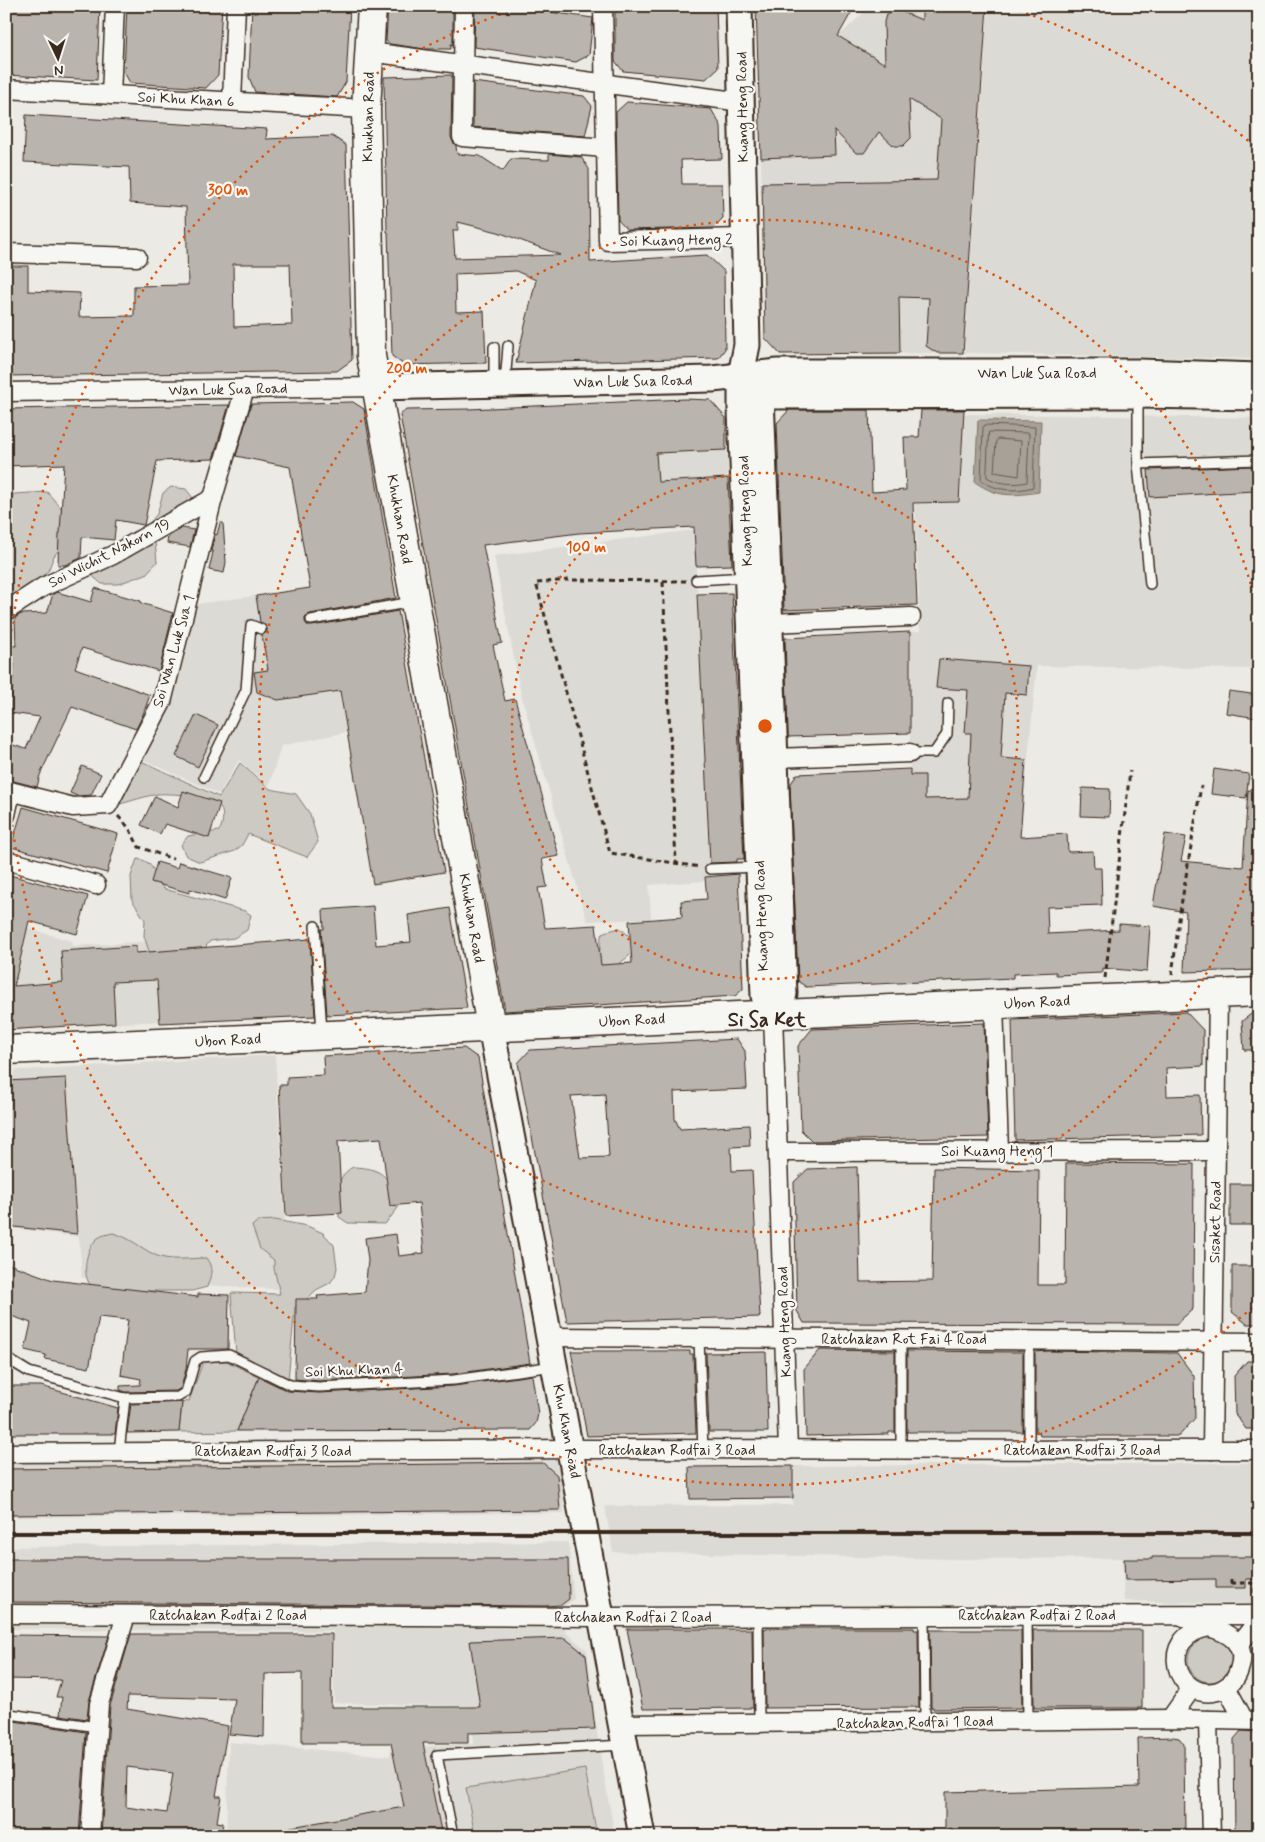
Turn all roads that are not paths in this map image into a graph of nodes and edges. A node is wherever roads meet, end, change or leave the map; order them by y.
1 (115, 6) edge
2 (236, 6) edge
3 (372, 6) edge
4 (464, 6) edge
5 (603, 6) edge
6 (739, 6) edge
7 (370, 52) junction
8 (463, 64) junction
9 (605, 84) junction
10 (6, 89) edge
11 (111, 95) junction
12 (232, 101) junction
13 (742, 102) junction
14 (366, 109) junction
15 (606, 148) junction
16 (745, 238) junction
17 (6, 253) edge
18 (136, 257) dead end
19 (508, 346) dead end
20 (494, 347) dead end
21 (741, 375) junction
22 (1259, 376) edge
23 (500, 384) junction
24 (1138, 384) junction
25 (377, 387) junction
26 (245, 388) junction
27 (6, 392) edge
28 (761, 396) junction
29 (1259, 397) edge
30 (1259, 460) edge
31 (1138, 464) junction
32 (213, 498) junction
33 (747, 577) junction
34 (696, 580) road end
35 (1150, 584) dead end
36 (415, 601) junction
37 (6, 611) edge
38 (910, 617) dead end
39 (311, 620) dead end
40 (770, 623) junction
41 (261, 629) dead end
42 (948, 703) dead end
43 (910, 753) joint
44 (775, 758) junction
45 (204, 777) dead end
46 (9, 791) edge
47 (6, 815) edge
48 (6, 860) edge
49 (759, 867) junction
50 (710, 869) road end
51 (96, 885) dead end
52 (315, 926) dead end
53 (1259, 992) edge
54 (1218, 994) junction
55 (994, 1004) junction
56 (773, 1014) junction
57 (491, 1027) junction
58 (322, 1035) junction
59 (6, 1050) edge
60 (1000, 1151) junction
61 (1216, 1151) junction
62 (778, 1152) junction
63 (549, 1337) junction
64 (699, 1338) junction
65 (784, 1338) junction
66 (901, 1339) junction
67 (1029, 1340) junction
68 (1214, 1341) junction
69 (1259, 1342) edge
70 (6, 1358) edge
71 (554, 1366) junction
72 (125, 1398) junction
73 (570, 1449) junction
74 (788, 1450) junction
75 (901, 1450) junction
76 (1028, 1450) junction
77 (1212, 1450) junction
78 (1259, 1450) edge
79 (703, 1451) junction
80 (119, 1452) junction
81 (6, 1453) edge
82 (6, 1614) edge
83 (126, 1615) junction
84 (1027, 1615) junction
85 (758, 1616) junction
86 (924, 1616) junction
87 (601, 1617) junction
88 (1259, 1617) edge
89 (1209, 1621) junction
90 (1238, 1646) junction
91 (1226, 1687) junction
92 (1192, 1688) junction
93 (10, 1714) dead end
94 (1170, 1719) junction
95 (1208, 1720) junction
96 (1251, 1720) edge
97 (1028, 1721) junction
98 (925, 1722) junction
99 (758, 1723) junction
100 (97, 1727) junction
101 (623, 1735) junction
102 (90, 1836) edge
103 (453, 1836) edge
104 (642, 1836) edge
105 (1211, 1836) edge

1 - 11 street
2 - 12 street
3 - 7 main road, Khukhan Road
4 - 8 street
5 - 9 street
6 - 13 street, Kuang Heng Road
7 - 8 street
7 - 14 main road, Khukhan Road
8 - 9 street
8 - 15 street
9 - 13 street
9 - 15 street
10 - 11 street, Soi Khu Khan 6
11 - 12 street, Soi Khu Khan 6
12 - 14 street, Soi Khu Khan 6
13 - 16 street, Kuang Heng Road
14 - 25 main road, Khukhan Road
15 - 16 street, Soi Kuang Heng 2
16 - 21 street, Kuang Heng Road
17 - 18 street
19 - 23 lane
20 - 23 lane
21 - 23 street, Wan Luk Sua Road
21 - 24 street, Wan Luk Sua Road
21 - 28 street
21 - 33 street, Kuang Heng Road
22 - 24 street, Wan Luk Sua Road
23 - 25 street, Wan Luk Sua Road
24 - 28 street, Wan Luk Sua Road
24 - 29 street, Wan Luk Sua Road
24 - 31 lane
25 - 26 street, Wan Luk Sua Road
25 - 36 main road, Khukhan Road
26 - 27 street, Wan Luk Sua Road
26 - 32 street, Soi Wan Luk Sua 1
28 - 40 street, Kuang Heng Road
30 - 31 lane
31 - 35 lane
32 - 37 street, Soi Wichit Nakorn 19
32 - 46 street, Soi Wan Luk Sua 1
33 - 34 lane
33 - 49 street, Kuang Heng Road
36 - 39 lane
36 - 57 main road, Khukhan Road
38 - 40 street
40 - 44 street, Kuang Heng Road
41 - 45 lane
42 - 43 lane
43 - 44 street
44 - 56 street, Kuang Heng Road
46 - 47 street
48 - 51 street
49 - 50 lane
49 - 56 street, Kuang Heng Road
52 - 58 lane
53 - 54 main road, Ubon Road
54 - 55 main road, Ubon Road
54 - 61 street, Sisaket Road
55 - 56 main road, Ubon Road
55 - 60 street
56 - 57 main road, Ubon Road
56 - 62 street, Kuang Heng Road
57 - 58 main road, Ubon Road
57 - 63 street, Khu Khan Road
58 - 59 main road, Ubon Road
60 - 61 street, Soi Kuang Heng 1
60 - 62 street, Soi Kuang Heng 1
61 - 68 street, Sisaket Road
62 - 65 street, Kuang Heng Road
63 - 64 street, Ratchakan Rot Fai 4 Road
63 - 71 street, Khu Khan Road
64 - 65 street, Ratchakan Rot Fai 4 Road
64 - 79 lane
65 - 66 street, Ratchakan Rot Fai 4 Road
65 - 74 street, Kuang Heng Road
66 - 67 street, Ratchakan Rot Fai 4 Road
66 - 75 lane
67 - 68 street, Ratchakan Rot Fai 4 Road
67 - 76 lane
68 - 69 street, Ratchakan Rot Fai 4 Road
68 - 77 street, Sisaket Road
70 - 72 lane, Soi Khu Khan 4
71 - 72 lane, Soi Khu Khan 4
71 - 73 street, Khu Khan Road
72 - 80 lane
73 - 79 street, Ratchakan Rodfai 3 Road
73 - 80 street, Ratchakan Rodfai 3 Road
73 - 87 street, Khu Khan Road
74 - 75 street, Ratchakan Rodfai 3 Road
74 - 79 street, Ratchakan Rodfai 3 Road
75 - 76 street, Ratchakan Rodfai 3 Road
76 - 77 street, Ratchakan Rodfai 3 Road
77 - 78 street, Ratchakan Rodfai 3 Road
80 - 81 street, Ratchakan Rodfai 3 Road
82 - 83 street, Ratchakan Rodfai 2 Road
83 - 87 street, Ratchakan Rodfai 2 Road
83 - 100 street
84 - 86 street, Ratchakan Rodfai 2 Road
84 - 89 street, Ratchakan Rodfai 2 Road
84 - 97 lane
85 - 86 street, Ratchakan Rodfai 2 Road
85 - 87 street, Ratchakan Rodfai 2 Road
85 - 99 lane
86 - 98 lane
87 - 101 street, Khu Khan Road
88 - 89 street
88 - 90 street
89 - 90 street
89 - 92 street
90 - 91 street
91 - 92 street
91 - 96 street
92 - 94 street
93 - 100 lane
94 - 95 street, Ratchakan Rodfai 1 Road
94 - 97 street, Ratchakan Rodfai 1 Road
95 - 96 street, Ratchakan Rodfai 1 Road
95 - 105 street
97 - 98 street, Ratchakan Rodfai 1 Road
98 - 99 street, Ratchakan Rodfai 1 Road
99 - 101 street, Ratchakan Rodfai 1 Road
100 - 102 street
101 - 103 lane
101 - 104 street, Khu Khan Road

